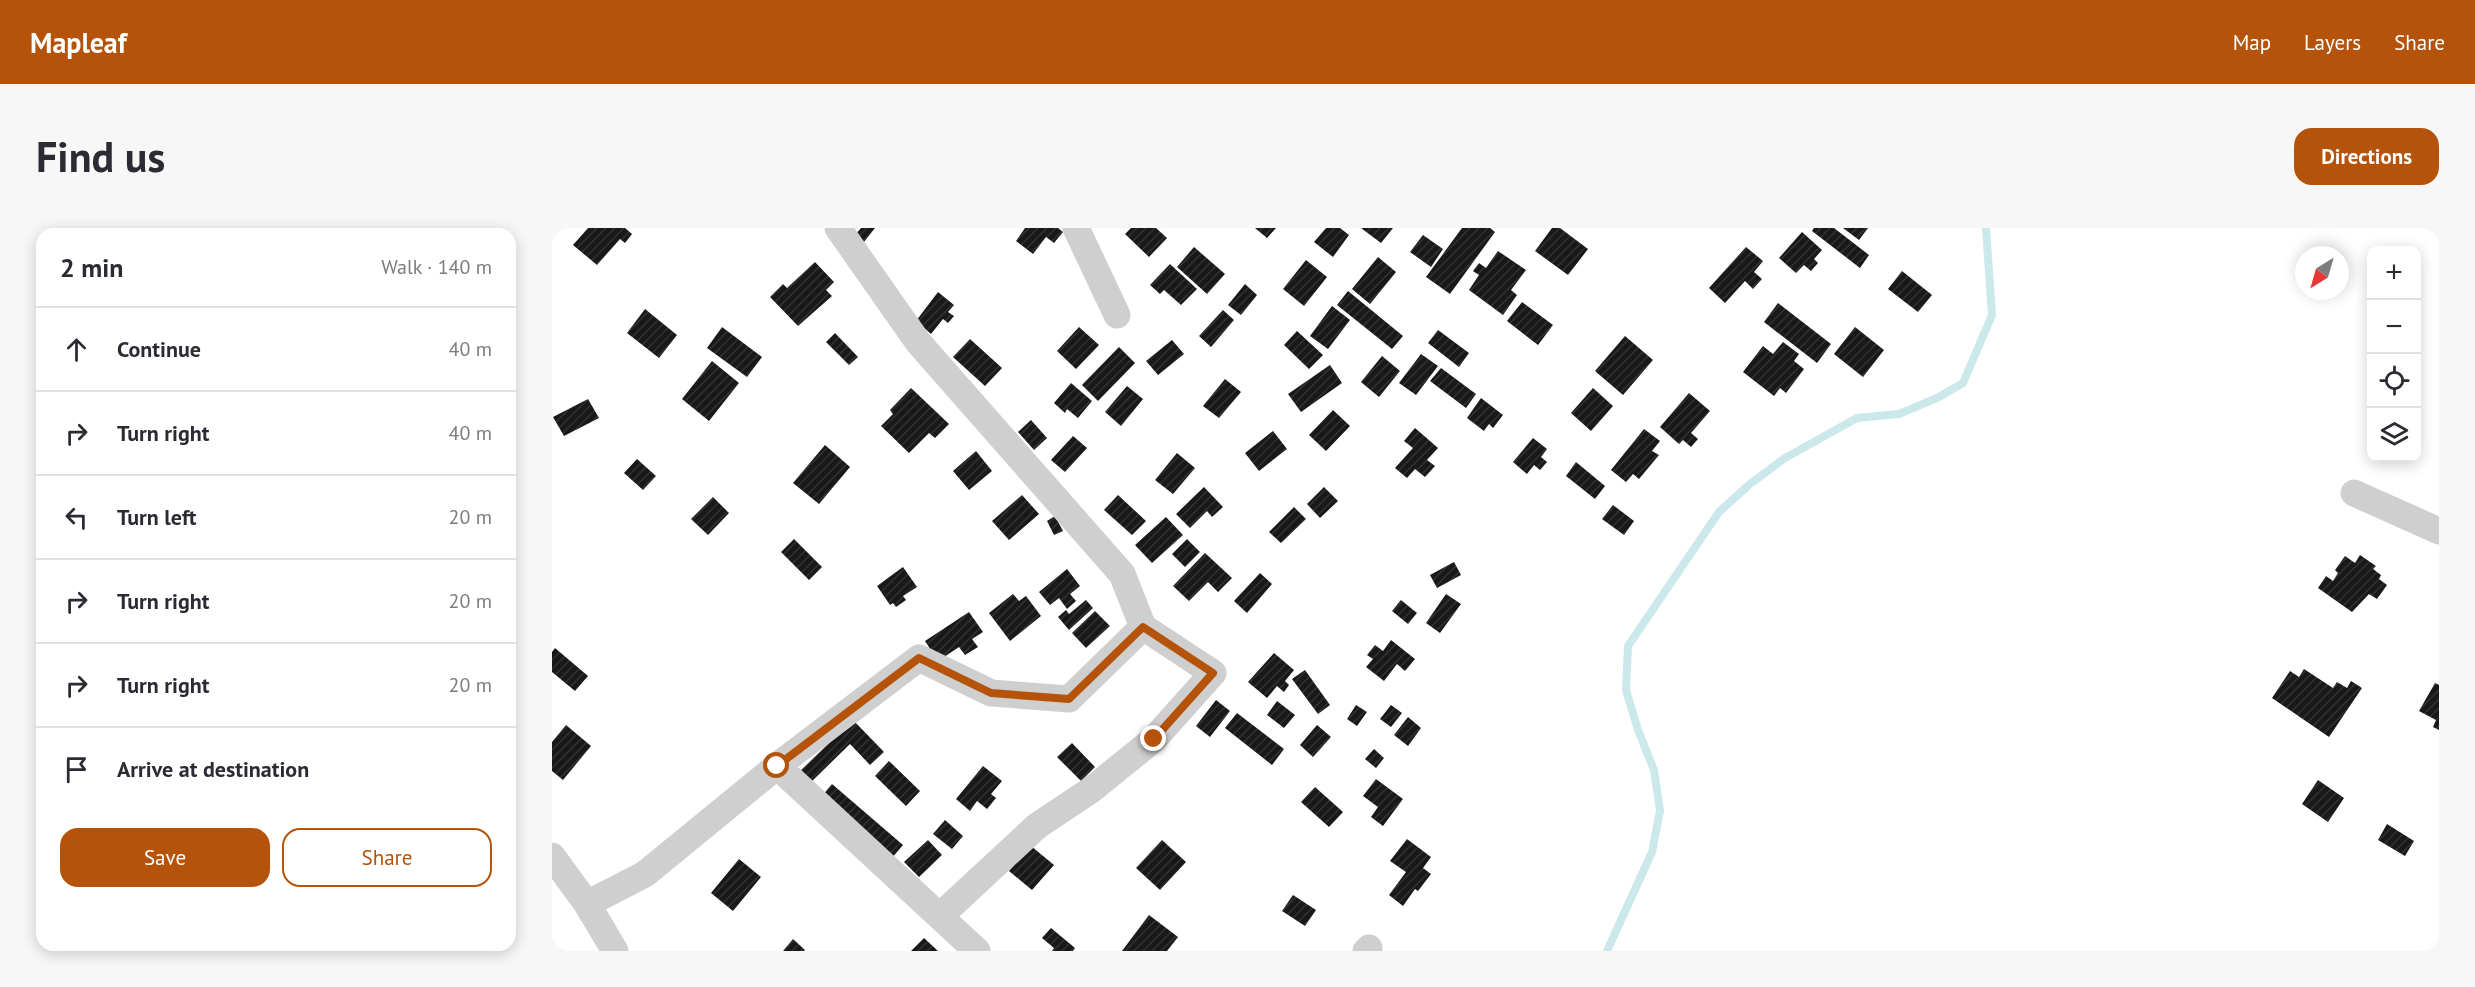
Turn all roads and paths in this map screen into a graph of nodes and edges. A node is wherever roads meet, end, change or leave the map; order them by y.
1 (838, 228) edge
2 (1076, 228) edge
3 (1117, 315) dead end
4 (2355, 493) dead end
5 (2439, 531) edge
6 (1143, 627) junction
7 (777, 766) junction
8 (552, 856) edge
9 (587, 904) junction
10 (940, 916) junction
11 (615, 951) edge
12 (978, 951) edge

1 - 6 street
2 - 3 street
4 - 5 street
6 - 7 street
6 - 10 street
7 - 9 street
7 - 10 street
8 - 9 street
9 - 11 street
10 - 12 street

